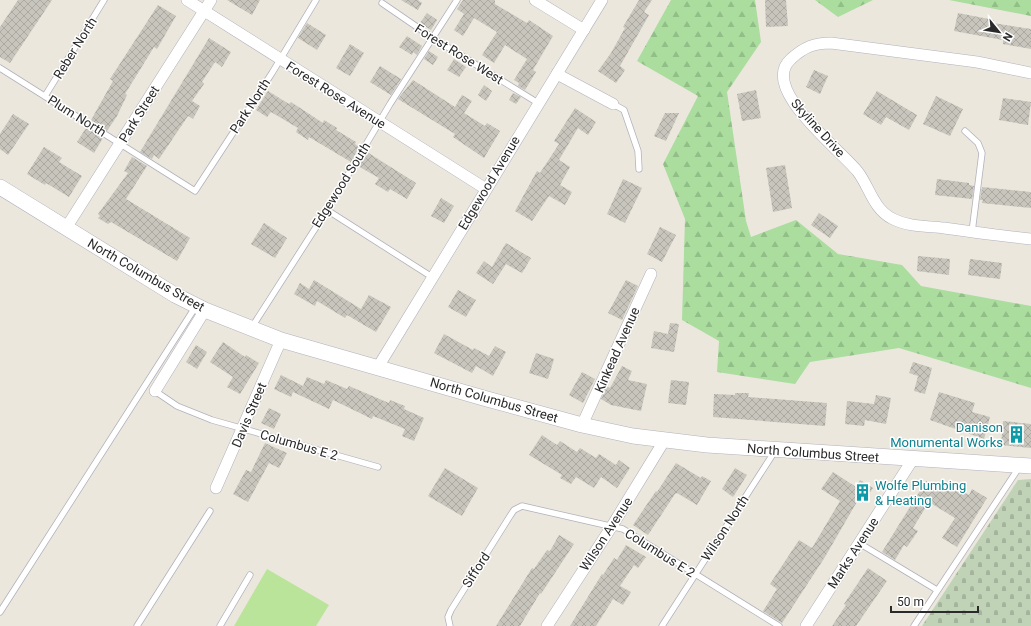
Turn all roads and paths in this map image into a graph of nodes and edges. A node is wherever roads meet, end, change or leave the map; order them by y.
1 (104, 0) edge
2 (188, 0) edge
3 (211, 0) edge
4 (316, 0) edge
5 (457, 0) edge
6 (535, 0) edge
7 (602, 0) edge
8 (382, 3) dead end
9 (204, 10) junction
10 (584, 30) junction
11 (433, 38) junction
12 (280, 60) junction
13 (0, 68) edge
14 (1031, 73) edge
15 (556, 74) junction
16 (45, 96) junction
17 (538, 103) junction
18 (613, 104) joint
19 (379, 122) junction
20 (965, 131) dead end
21 (120, 144) junction
22 (639, 169) dead end
23 (0, 187) edge
24 (486, 189) junction
25 (195, 191) joint
26 (327, 210) junction
27 (66, 228) junction
28 (972, 232) junction
29 (1031, 239) edge
30 (651, 274) dead end
31 (432, 277) junction
32 (201, 308) junction
33 (250, 329) junction
34 (281, 340) junction
35 (378, 367) junction
36 (155, 391) joint
37 (582, 425) junction
38 (243, 428) junction
39 (664, 441) junction
40 (775, 450) junction
41 (913, 459) junction
42 (1025, 466) edge
43 (378, 467) dead end
44 (216, 488) dead end
45 (210, 511) dead end
46 (510, 516) joint
47 (612, 526) junction
48 (859, 543) junction
49 (695, 574) junction
50 (250, 576) dead end
51 (937, 590) junction
52 (0, 612) edge
53 (137, 626) edge
54 (220, 626) edge
55 (450, 626) edge
56 (547, 626) edge
57 (662, 626) edge
58 (779, 626) edge
59 (806, 626) edge
60 (914, 626) edge

1 - 16 lane, Reber North
2 - 9 street, Forest Rose Avenue
3 - 9 street, Park Street
4 - 12 lane, Park North
5 - 11 lane, Edgewood South
6 - 10 street
7 - 10 street, Edgewood Avenue
8 - 11 lane, Forest Rose West
9 - 12 street, Forest Rose Avenue
9 - 21 street, Park Street
10 - 15 street, Edgewood Avenue
11 - 17 lane, Forest Rose West
11 - 19 lane, Edgewood South
12 - 19 street, Forest Rose Avenue
12 - 25 lane, Park North
13 - 16 lane, Plum North
14 - 28 street, Skyline Drive
15 - 17 street, Edgewood Avenue
15 - 18 street
16 - 21 lane, Plum North
17 - 24 street, Edgewood Avenue
18 - 22 lane
19 - 24 street, Forest Rose Avenue
19 - 26 lane, Edgewood South
20 - 28 lane
21 - 25 lane, Plum North
21 - 27 street, Park Street
23 - 27 main road, North Columbus Street
24 - 31 street, Edgewood Avenue
26 - 31 lane
26 - 33 lane, Edgewood South
27 - 32 main road, North Columbus Street
28 - 29 street, Skyline Drive
30 - 37 street, Kinkead Avenue
31 - 35 street, Edgewood Avenue
32 - 33 main road, North Columbus Street
32 - 36 street
32 - 52 lane
33 - 34 main road, North Columbus Street
34 - 35 main road, North Columbus Street
34 - 38 street, Davis Street
35 - 37 main road, North Columbus Street
36 - 38 lane, Columbus E 2
37 - 39 main road, North Columbus Street
38 - 43 lane, Columbus E 2
38 - 44 street, Davis Street
39 - 40 main road, North Columbus Street
39 - 47 street, Wilson Avenue
40 - 41 main road, North Columbus Street
40 - 49 lane, Wilson North
41 - 42 main road, North Columbus Street
41 - 48 street, Marks Avenue
42 - 51 lane
45 - 53 lane
46 - 47 lane, Columbus E 2
46 - 55 lane, Sifford
47 - 49 lane, Columbus E 2
47 - 56 street, Wilson Avenue
48 - 51 lane
48 - 59 street, Marks Avenue
49 - 57 lane, Wilson North
49 - 58 lane, Columbus E 2
50 - 54 lane
51 - 60 lane

